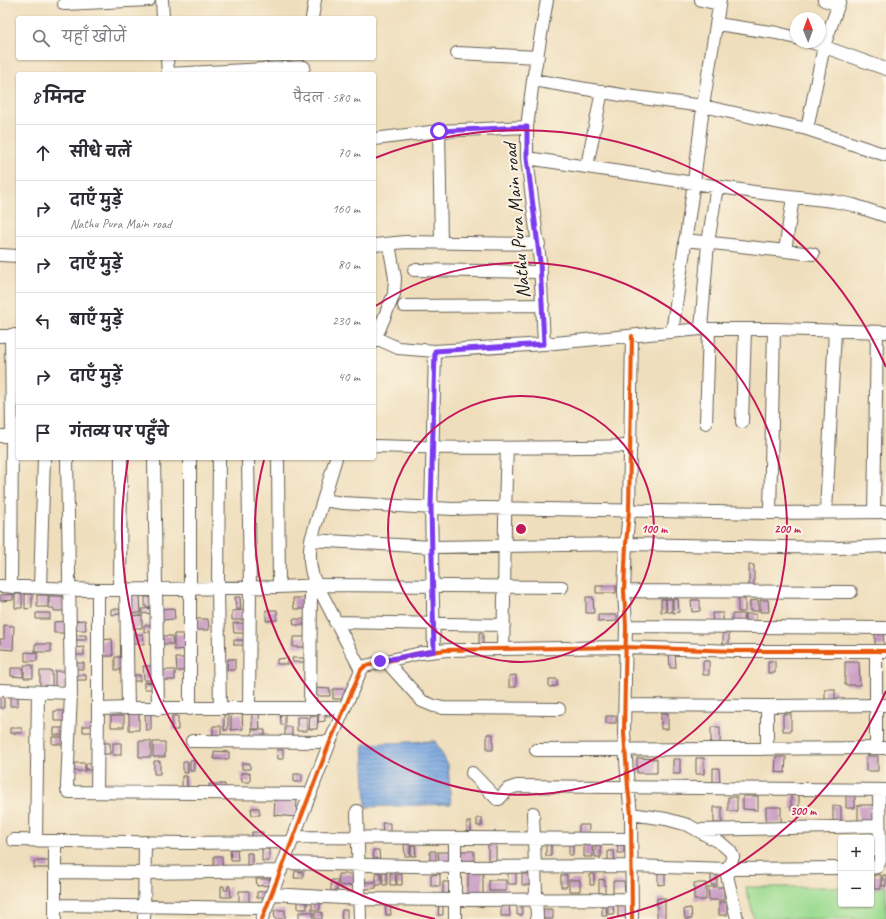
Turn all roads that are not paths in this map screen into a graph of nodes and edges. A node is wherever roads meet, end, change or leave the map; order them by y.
1 (149, 0) edge
2 (162, 0) edge
3 (315, 0) edge
4 (547, 0) edge
5 (701, 0) edge
6 (824, 0) edge
7 (720, 2) edge
8 (839, 3) edge
9 (64, 4) dead end
10 (163, 16) edge
11 (312, 16) edge
12 (717, 24) junction
13 (790, 36) edge
14 (826, 40) edge
15 (826, 47) edge
16 (824, 48) edge
17 (457, 53) dead end
18 (538, 57) junction
19 (167, 60) edge
20 (304, 66) edge
21 (886, 69) edge
22 (168, 72) edge
23 (202, 72) edge
24 (533, 80) junction
25 (602, 91) junction
26 (703, 106) junction
27 (527, 127) junction
28 (807, 129) junction
29 (439, 131) junction
30 (376, 138) edge
31 (886, 155) edge
32 (527, 158) junction
33 (587, 166) junction
34 (694, 182) junction
35 (717, 186) junction
36 (793, 197) junction
37 (886, 216) edge
38 (685, 240) junction
39 (441, 242) junction
40 (708, 243) junction
41 (391, 244) junction
42 (539, 244) junction
43 (376, 245) edge
44 (785, 251) junction
45 (813, 254) dead end
46 (0, 255) edge
47 (16, 256) edge
48 (414, 270) dead end
49 (541, 272) junction
50 (543, 305) junction
51 (404, 306) dead end
52 (705, 329) junction
53 (744, 329) junction
54 (774, 329) junction
55 (835, 330) junction
56 (672, 332) junction
57 (881, 332) edge
58 (10, 335) edge
59 (632, 336) junction
60 (379, 341) edge
61 (544, 344) junction
62 (435, 351) junction
63 (742, 422) dead end
64 (706, 423) dead end
65 (0, 436) edge
66 (15, 436) edge
67 (376, 446) edge
68 (631, 446) junction
69 (433, 448) junction
70 (507, 448) junction
71 (44, 460) edge
72 (67, 460) edge
73 (121, 460) edge
74 (154, 460) edge
75 (190, 460) edge
76 (218, 460) edge
77 (248, 460) edge
78 (278, 460) edge
79 (336, 460) edge
80 (327, 501) junction
81 (431, 508) junction
82 (504, 509) junction
83 (629, 511) junction
84 (826, 512) junction
85 (880, 512) edge
86 (770, 513) junction
87 (319, 541) junction
88 (626, 544) junction
89 (505, 545) junction
90 (886, 546) edge
91 (432, 547) junction
92 (321, 585) junction
93 (5, 586) edge
94 (250, 586) junction
95 (433, 586) junction
96 (218, 587) junction
97 (279, 587) junction
98 (504, 587) junction
99 (562, 587) dead end
100 (40, 588) junction
101 (190, 588) junction
102 (68, 589) junction
103 (123, 589) junction
104 (156, 589) junction
105 (98, 590) junction
106 (624, 591) junction
107 (851, 592) dead end
108 (342, 621) junction
109 (433, 623) junction
110 (504, 625) junction
111 (626, 626) junction
112 (886, 628) edge
113 (625, 647) junction
114 (503, 649) junction
115 (434, 651) junction
116 (881, 651) edge
117 (382, 661) junction
118 (363, 668) junction
119 (0, 690) edge
120 (38, 692) junction
121 (71, 693) junction
122 (625, 705) junction
123 (881, 705) edge
124 (767, 706) junction
125 (128, 708) junction
126 (190, 708) junction
127 (220, 708) junction
128 (249, 708) junction
129 (310, 708) junction
130 (344, 708) junction
131 (158, 709) junction
132 (559, 709) dead end
133 (98, 712) junction
134 (192, 741) dead end
135 (330, 742) junction
136 (881, 748) edge
137 (767, 749) junction
138 (536, 750) dead end
139 (625, 750) junction
140 (472, 773) dead end
141 (628, 787) junction
142 (882, 790) edge
143 (97, 792) junction
144 (311, 794) junction
145 (357, 812) dead end
146 (533, 813) dead end
147 (631, 820) junction
148 (879, 826) junction
149 (698, 830) junction
150 (357, 837) junction
151 (455, 839) junction
152 (534, 839) junction
153 (631, 839) junction
154 (13, 840) dead end
155 (36, 840) junction
156 (292, 840) junction
157 (55, 841) junction
158 (145, 842) junction
159 (730, 864) junction
160 (358, 865) junction
161 (535, 866) junction
162 (631, 866) junction
163 (283, 867) junction
164 (455, 867) junction
165 (874, 867) edge
166 (838, 868) edge
167 (55, 872) junction
168 (144, 872) junction
169 (272, 894) junction
170 (360, 899) junction
171 (536, 899) junction
172 (632, 899) junction
173 (456, 900) junction
174 (55, 905) junction
175 (144, 907) junction
176 (264, 913) edge
177 (55, 919) edge
178 (144, 919) edge
179 (360, 919) edge
180 (455, 919) edge
181 (536, 919) edge
182 (632, 919) edge
183 (737, 919) edge

1 - 9 street
2 - 10 street
3 - 11 street
4 - 18 street, Nathu Pura Main road
5 - 7 street
6 - 8 street
7 - 12 street
8 - 14 street
12 - 13 street
12 - 26 street
15 - 21 street
16 - 28 street
17 - 18 street
18 - 24 street, Nathu Pura Main road
19 - 22 street
20 - 23 street
24 - 25 street
24 - 27 street, Nathu Pura Main road
25 - 26 street
25 - 33 street
26 - 28 street
26 - 34 street
27 - 29 street
27 - 32 street, Nathu Pura Main road
28 - 31 street
29 - 30 street
29 - 39 street
32 - 33 street
32 - 42 street, Nathu Pura Main road
33 - 34 street
34 - 35 street
34 - 38 street
35 - 36 street
35 - 40 street
36 - 37 street
36 - 44 street
38 - 40 street
38 - 56 street
39 - 41 street
39 - 42 street
40 - 44 street
40 - 52 street
41 - 43 street
41 - 60 street
42 - 49 street, Nathu Pura Main road
44 - 45 street
46 - 47 street
48 - 49 street
49 - 50 street, Nathu Pura Main road
50 - 51 street
50 - 61 street, Nathu Pura Main road
52 - 53 street
52 - 56 street
52 - 64 street
53 - 54 street
53 - 63 street
54 - 55 street
54 - 86 street
55 - 57 street
55 - 84 street
56 - 59 street
57 - 85 street
58 - 66 street
59 - 61 street
59 - 68 street
60 - 62 street
61 - 62 street
62 - 69 street
65 - 66 street
66 - 93 street
67 - 69 street
68 - 70 street
68 - 83 street
69 - 70 street
69 - 81 street
70 - 82 street
71 - 100 street
72 - 102 street
73 - 103 street
74 - 104 street
75 - 101 street
76 - 96 street
77 - 94 street
78 - 97 street
79 - 80 street
80 - 81 street
80 - 87 street
81 - 82 street
81 - 91 street
82 - 83 street
82 - 89 street
83 - 86 street
83 - 88 street
84 - 85 street
84 - 86 street
87 - 91 street
87 - 92 street
88 - 89 street
88 - 90 street
88 - 106 street
89 - 91 street
89 - 98 street
91 - 95 street
92 - 95 street
92 - 97 street
92 - 108 street
92 - 129 street
93 - 100 street
94 - 96 street
94 - 97 street
94 - 128 street
95 - 98 street
95 - 109 street
96 - 101 street
96 - 127 street
98 - 99 street
98 - 110 street
100 - 102 street
101 - 104 street
101 - 126 street
102 - 105 street
102 - 121 street
103 - 104 street
103 - 105 street
103 - 125 street
104 - 131 street
105 - 133 street
106 - 107 street
106 - 111 street
108 - 109 street
108 - 118 street
109 - 110 street
109 - 115 street
110 - 114 street
111 - 112 street
111 - 113 street
113 - 114 street
113 - 116 street
113 - 122 street
114 - 115 street
115 - 117 street
116 - 123 street
117 - 118 street
117 - 132 street
118 - 130 street
119 - 120 street
120 - 121 street
120 - 155 street
121 - 143 street
122 - 124 street
122 - 139 street
123 - 124 street
123 - 136 street
124 - 137 street
125 - 131 street
125 - 133 street
126 - 127 street
126 - 131 street
127 - 128 street
128 - 129 street
129 - 130 street
130 - 135 street
133 - 143 street
134 - 135 street
135 - 144 street
136 - 137 street
137 - 139 street
138 - 139 street
139 - 141 street
140 - 141 street
141 - 142 street
141 - 147 street
142 - 148 street
143 - 144 street
144 - 156 street
145 - 150 street
146 - 152 street
147 - 149 street
147 - 153 street
148 - 149 street
148 - 165 street
149 - 159 street
150 - 151 street
150 - 156 street
150 - 160 street
151 - 152 street
151 - 164 street
152 - 153 street
152 - 161 street
153 - 162 street
154 - 155 street
155 - 157 street
156 - 158 street
156 - 163 street
157 - 158 street
157 - 167 street
158 - 168 street
159 - 162 street
159 - 166 street
159 - 183 street
160 - 163 street
160 - 164 street
160 - 170 street
161 - 162 street
161 - 164 street
161 - 171 street
162 - 172 street
163 - 168 street
163 - 169 street
164 - 173 street
167 - 168 street
167 - 174 street
168 - 175 street
169 - 170 street
169 - 176 street
170 - 173 street
170 - 179 street
171 - 172 street
171 - 173 street
171 - 181 street
172 - 182 street
173 - 180 street
174 - 175 street
174 - 177 street
175 - 176 street
175 - 178 street

